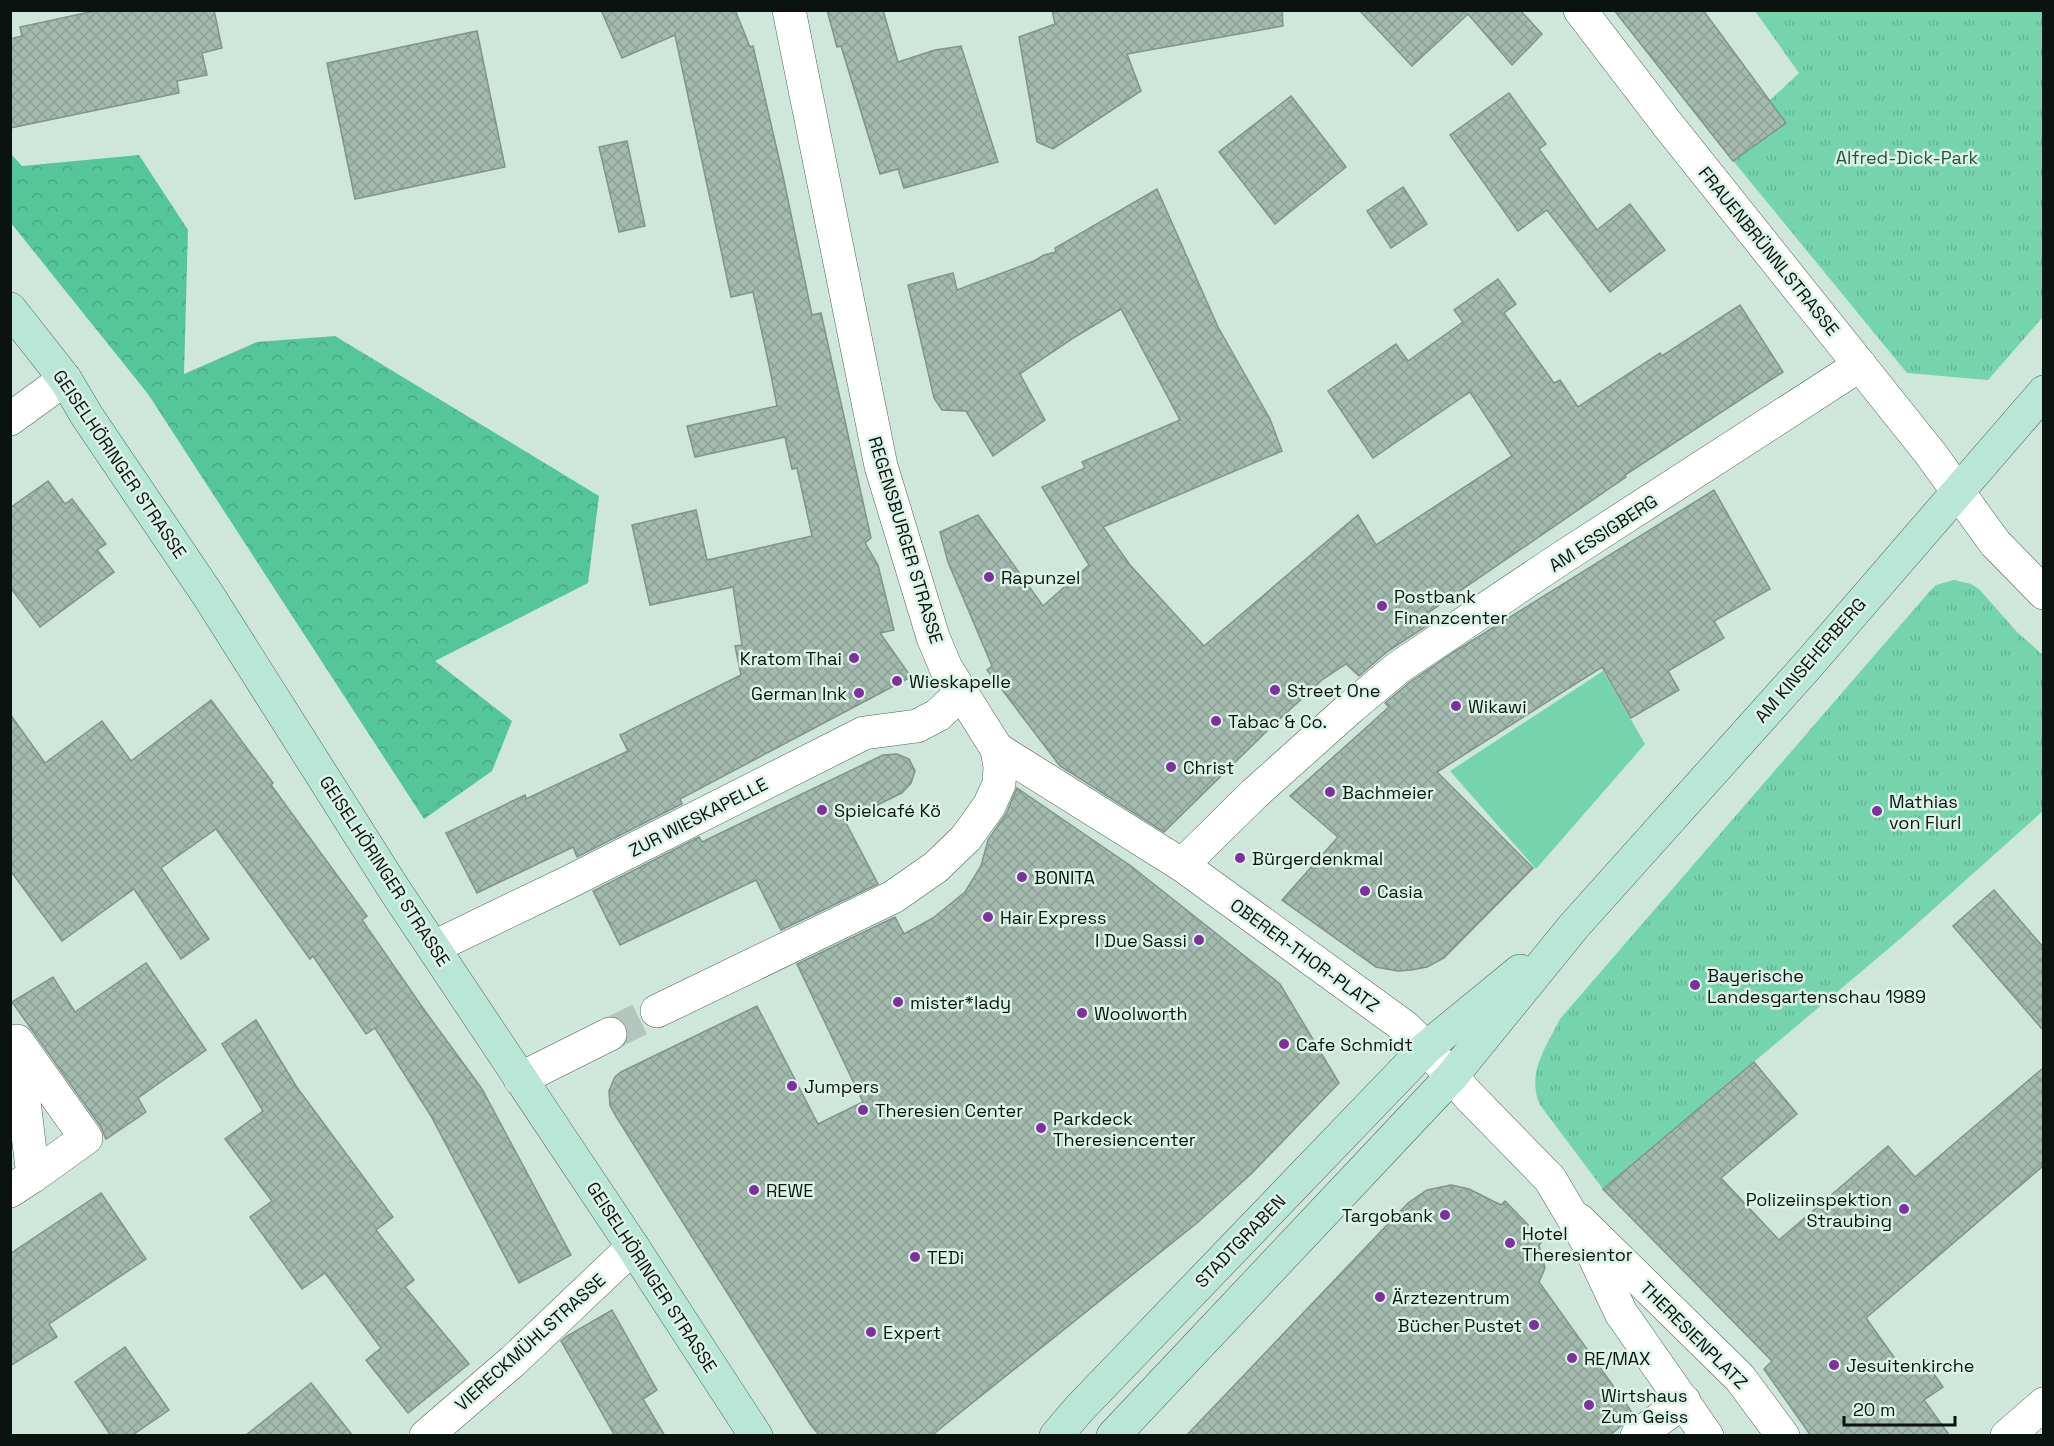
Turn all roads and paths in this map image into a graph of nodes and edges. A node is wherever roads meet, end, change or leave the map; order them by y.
1 (789, 10) edge
2 (1580, 10) edge
3 (10, 309) edge
4 (1860, 365) junction
5 (65, 379) junction
6 (2043, 392) edge
7 (10, 419) edge
8 (1957, 491) junction
9 (2043, 593) edge
10 (961, 693) junction
11 (997, 749) junction
12 (1182, 865) junction
13 (1574, 926) junction
14 (434, 947) junction
15 (657, 1011) tunnel mouth
16 (610, 1034) tunnel mouth
17 (14, 1037) edge
18 (1426, 1047) junction
19 (1452, 1076) junction
20 (520, 1079) junction
21 (22, 1184) edge
22 (1572, 1214) junction
23 (633, 1247) junction
24 (1684, 1401) junction
25 (2043, 1404) edge
26 (750, 1427) edge
27 (444, 1430) edge
28 (1056, 1435) edge
29 (775, 1436) edge
30 (1113, 1436) edge
31 (1637, 1436) edge
32 (1707, 1436) edge
33 (1784, 1436) edge
34 (2007, 1436) edge

1 - 10 street, REGENSBURGER STRASSE
2 - 4 street, FRAUENBRÜNNLSTRASSE
3 - 5 main road, GEISELHÖRINGER STRASSE
4 - 8 street, FRAUENBRÜNNLSTRASSE
4 - 12 street, AM ESSIGBERG
5 - 7 street
5 - 14 main road, GEISELHÖRINGER STRASSE
6 - 8 main road, AM KINSEHERBERG
8 - 9 street, FRAUENBRÜNNLSTRASSE
8 - 13 main road, AM KINSEHERBERG
10 - 11 street, REGENSBURGER STRASSE
10 - 14 street, ZUR WIESKAPELLE
11 - 12 street, OBERER-THOR-PLATZ
11 - 15 street, REGENSBURGER STRASSE
12 - 18 street, OBERER-THOR-PLATZ
13 - 18 main road, AM KINSEHERBERG
13 - 19 main road, AM KINSEHERBERG
14 - 20 main road, GEISELHÖRINGER STRASSE
16 - 20 street
17 - 21 street
17 - 21 street
18 - 19 street, THERESIENPLATZ
18 - 28 main road, STADTGRABEN
19 - 22 street, THERESIENPLATZ
19 - 30 main road
20 - 23 main road, GEISELHÖRINGER STRASSE
22 - 24 street, THERESIENPLATZ
22 - 33 street, THERESIENPLATZ
23 - 26 main road, GEISELHÖRINGER STRASSE
23 - 27 street, VIERECKMÜHLSTRASSE
24 - 31 street
24 - 32 street, THERESIENPLATZ
25 - 34 street
26 - 29 main road

